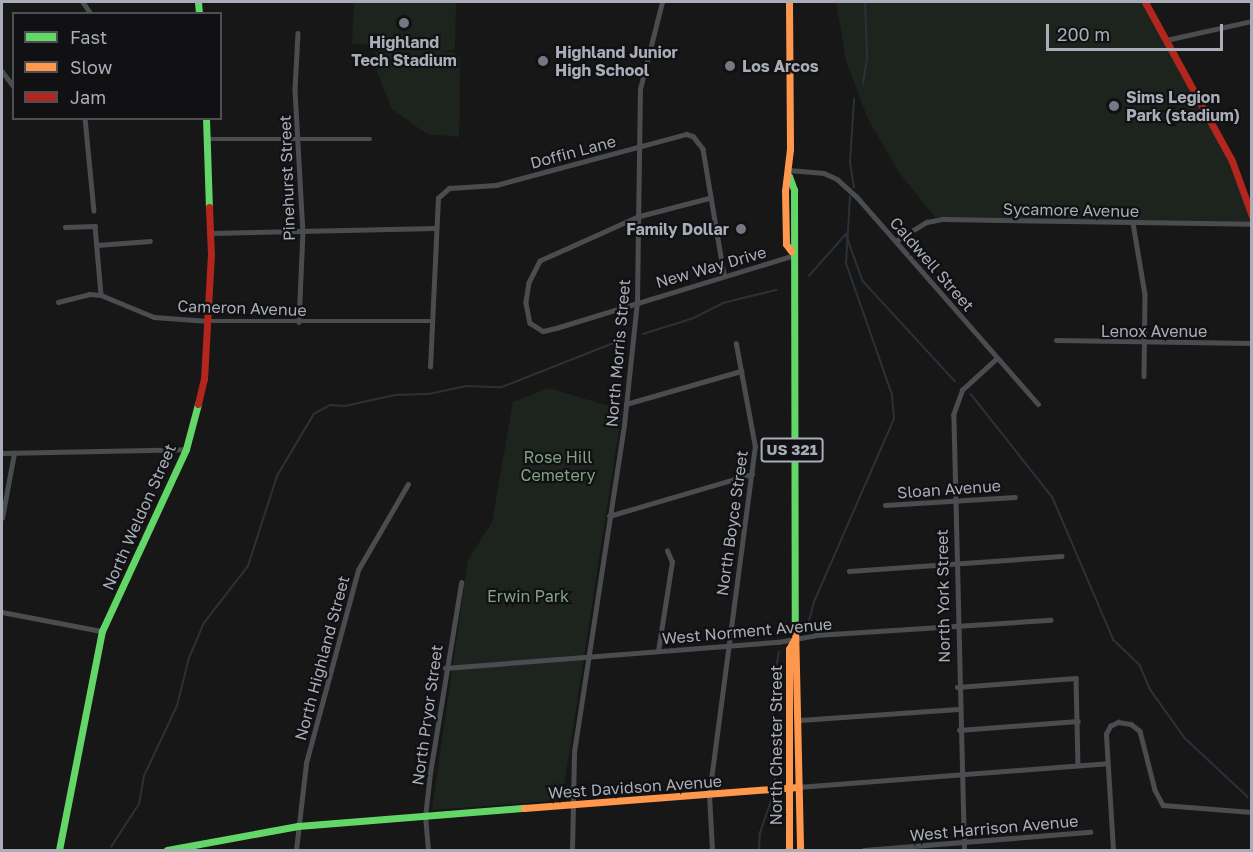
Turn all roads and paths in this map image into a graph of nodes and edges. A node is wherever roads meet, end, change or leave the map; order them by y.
1 (662, 2) edge
2 (789, 2) edge
3 (1145, 2) edge
4 (1251, 21) edge
5 (298, 33) dead end
6 (1166, 40) junction
7 (2, 71) edge
8 (12, 84) edge
9 (85, 120) edge
10 (206, 120) edge
11 (207, 139) junction
12 (299, 139) junction
13 (370, 139) dead end
14 (638, 146) junction
15 (789, 173) junction
16 (711, 198) junction
17 (94, 211) dead end
18 (1251, 216) edge
19 (638, 217) junction
20 (1133, 223) junction
21 (1251, 224) edge
22 (65, 226) dead end
23 (436, 228) junction
24 (303, 231) junction
25 (211, 233) junction
26 (150, 242) dead end
27 (896, 242) junction
28 (97, 245) junction
29 (791, 254) junction
30 (724, 274) junction
31 (101, 295) junction
32 (637, 301) junction
33 (58, 302) dead end
34 (208, 321) junction
35 (431, 321) junction
36 (299, 322) junction
37 (1056, 340) dead end
38 (1144, 342) junction
39 (1251, 343) edge
40 (736, 344) dead end
41 (997, 358) junction
42 (430, 367) dead end
43 (741, 371) junction
44 (1144, 376) dead end
45 (626, 404) junction
46 (1038, 404) dead end
47 (186, 448) junction
48 (2, 453) edge
49 (14, 453) junction
50 (752, 474) junction
51 (408, 484) dead end
52 (1016, 497) dead end
53 (954, 501) junction
54 (885, 505) dead end
55 (609, 516) junction
56 (2, 518) edge
57 (667, 551) dead end
58 (1061, 556) dead end
59 (955, 564) junction
60 (849, 571) dead end
61 (461, 583) dead end
62 (2, 612) edge
63 (1051, 620) dead end
64 (956, 628) junction
65 (102, 631) junction
66 (794, 640) junction
67 (727, 645) junction
68 (657, 651) junction
69 (588, 656) junction
70 (445, 668) junction
71 (957, 687) junction
72 (958, 709) junction
73 (800, 720) junction
74 (1078, 721) junction
75 (959, 730) junction
76 (1107, 763) junction
77 (1077, 764) junction
78 (960, 774) junction
79 (798, 787) junction
80 (790, 788) junction
81 (709, 795) junction
82 (571, 806) junction
83 (1251, 812) edge
84 (425, 817) junction
85 (298, 826) junction
86 (1090, 832) dead end
87 (964, 843) junction
88 (59, 850) edge
89 (167, 850) edge
90 (296, 850) edge
91 (428, 850) edge
92 (572, 850) edge
93 (712, 850) edge
94 (789, 850) edge
95 (800, 850) edge
96 (864, 850) edge
97 (964, 850) edge
98 (1113, 850) edge

1 - 14 street, North Morris Street
2 - 15 street, North Chester Street / US 321
3 - 6 street
4 - 6 street
5 - 12 street, Pinehurst Street
6 - 18 street
7 - 8 street
9 - 17 street
10 - 11 street, North Weldon Street
11 - 12 street
11 - 25 street, North Weldon Street
12 - 13 street
12 - 24 street, Pinehurst Street
14 - 16 street, Doffin Lane
14 - 19 street, North Morris Street
14 - 23 street, Doffin Lane
15 - 27 street, Caldwell Street
15 - 29 street, North Chester Street / US 321
16 - 19 street
16 - 30 street
19 - 32 street, North Morris Street
19 - 32 street, New Way Drive
20 - 21 street, Sycamore Avenue
20 - 27 street, Sycamore Avenue
20 - 38 street
22 - 28 street
23 - 24 street
23 - 35 street
24 - 25 street
24 - 36 street, Pinehurst Street
25 - 34 street, North Weldon Street
26 - 28 street
27 - 41 street, Caldwell Street
28 - 31 street
29 - 30 street, New Way Drive
29 - 66 street, North Chester Street / US 321
30 - 32 street, New Way Drive
31 - 33 street, Cameron Avenue
31 - 34 street, Cameron Avenue
32 - 45 street, North Morris Street
34 - 36 street, Cameron Avenue
34 - 47 street, North Weldon Street
35 - 36 street, Cameron Avenue
35 - 42 street
37 - 38 street, Lenox Avenue
38 - 39 street, Lenox Avenue
38 - 44 street
40 - 43 street, North Boyce Street
41 - 46 street, Caldwell Street
41 - 53 street, North York Street
43 - 45 street
43 - 50 street, North Boyce Street
45 - 55 street, North Morris Street
47 - 49 street
47 - 65 street, North Weldon Street
48 - 49 street
49 - 56 street
50 - 55 street
50 - 67 street, North Boyce Street
51 - 85 street, North Highland Street
52 - 53 street, Sloan Avenue
53 - 54 street, Sloan Avenue
53 - 59 street, North York Street
55 - 69 street, North Morris Street
57 - 68 street
58 - 59 street
59 - 60 street
59 - 64 street, North York Street
61 - 70 street, North Pryor Street
62 - 65 street
63 - 64 street, West Norment Avenue
64 - 66 street, West Norment Avenue
64 - 71 street, North York Street
65 - 88 street, North Weldon Street
66 - 67 street, West Norment Avenue
66 - 73 street, North Chester Street / US 321
66 - 80 street, North Chester Street / US 321
67 - 68 street, West Norment Avenue
67 - 81 street, North Boyce Street
68 - 69 street, West Norment Avenue
69 - 70 street, West Norment Avenue
69 - 82 street, North Morris Street
70 - 84 street, North Pryor Street
71 - 72 street, North York Street
71 - 74 street
72 - 73 street
72 - 75 street, North York Street
73 - 79 street, North Chester Street / US 321
74 - 75 street
74 - 77 street
75 - 78 street, North York Street
76 - 77 street, West Davidson Avenue
76 - 83 street
76 - 98 street
77 - 78 street, West Davidson Avenue
78 - 79 street, West Davidson Avenue
78 - 87 street, North York Street
79 - 80 street, West Davidson Avenue
79 - 95 street, North Chester Street / US 321
80 - 81 street, West Davidson Avenue
80 - 94 street, North Chester Street / US 321
81 - 82 street, West Davidson Avenue
81 - 93 street, North Boyce Street
82 - 84 street, West Davidson Avenue
82 - 92 street, North Morris Street
84 - 85 street, West Davidson Avenue
84 - 91 street, North Pryor Street
85 - 89 street, West Davidson Avenue
85 - 90 street, North Highland Street
86 - 87 street, West Harrison Avenue
87 - 96 street, West Harrison Avenue
87 - 97 street, North York Street

